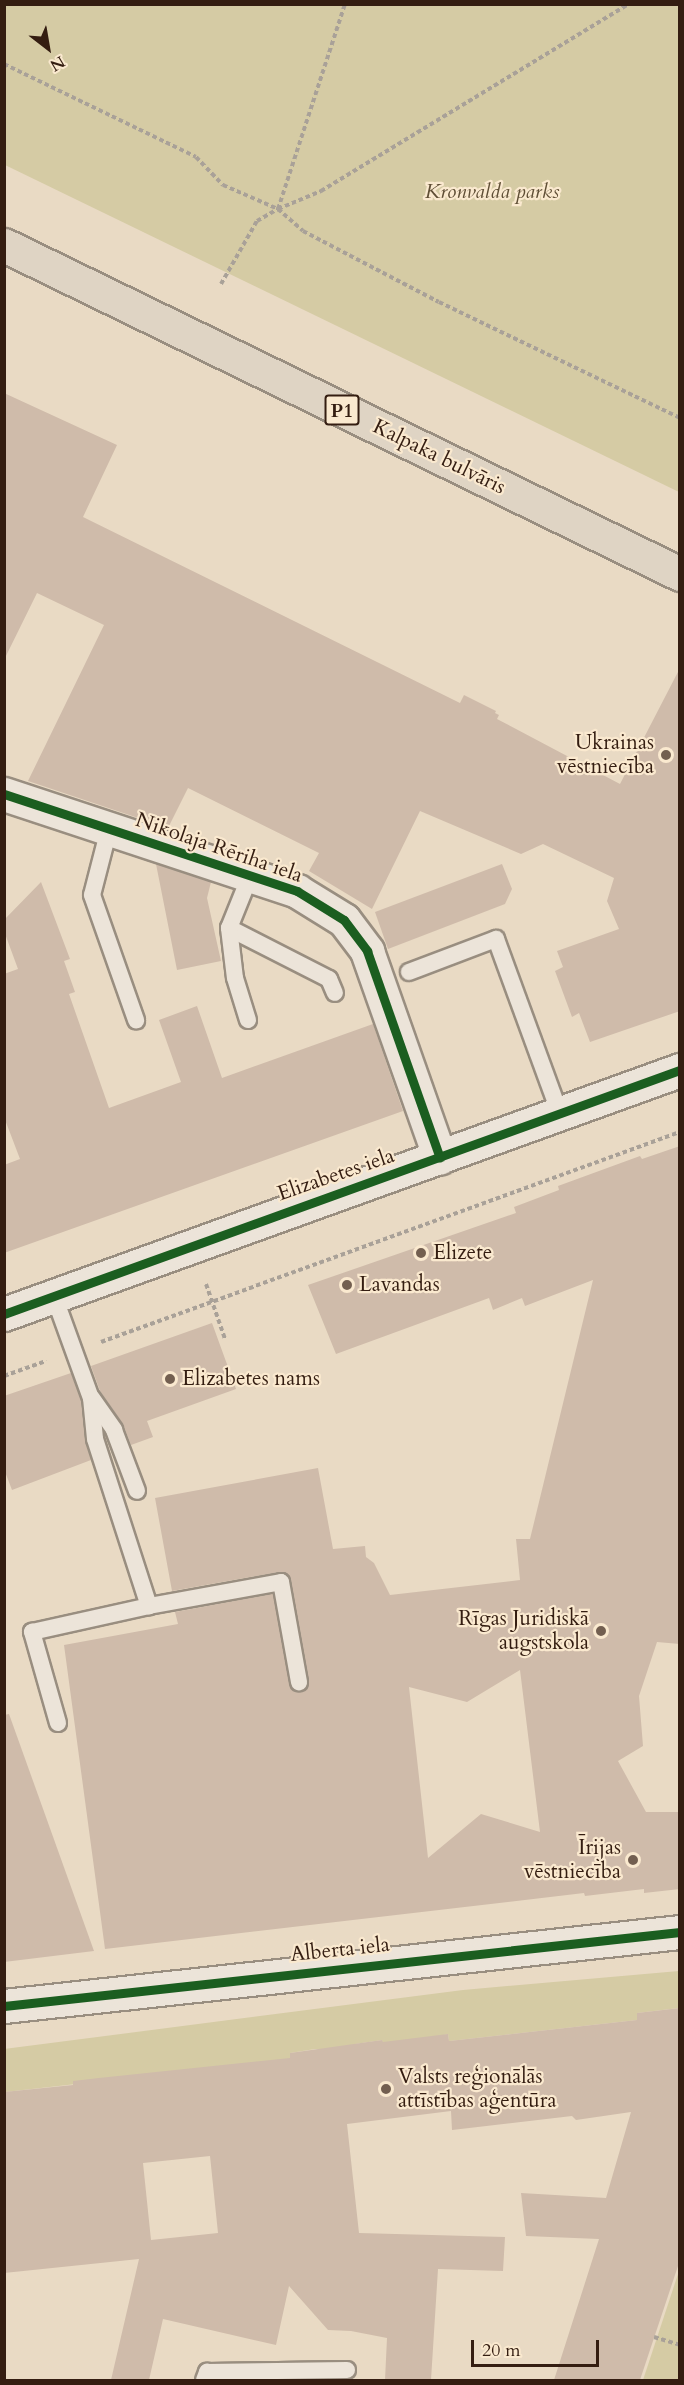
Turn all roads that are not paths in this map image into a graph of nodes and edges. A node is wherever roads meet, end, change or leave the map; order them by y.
1 (4, 245) edge
2 (680, 574) edge
3 (4, 794) edge
4 (109, 829) junction
5 (250, 876) junction
6 (229, 928) junction
7 (409, 972) dead end
8 (335, 993) dead end
9 (136, 1020) dead end
10 (248, 1020) dead end
11 (680, 1070) edge
12 (560, 1114) junction
13 (441, 1158) junction
14 (54, 1296) junction
15 (4, 1314) edge
16 (91, 1398) junction
17 (137, 1491) dead end
18 (149, 1606) junction
19 (299, 1682) dead end
20 (58, 1723) dead end
21 (680, 1932) edge
22 (4, 2006) edge
23 (347, 2370) dead end
24 (204, 2380) edge

1 - 2 main road, Kalpaka bulvāris / P1
3 - 4 street, Nikolaja Rēriha iela
4 - 5 street, Nikolaja Rēriha iela
4 - 9 lane
5 - 6 lane
5 - 13 street, Nikolaja Rēriha iela
6 - 8 lane
6 - 10 lane
7 - 12 lane
11 - 12 street, Elizabetes iela
12 - 13 street, Elizabetes iela
13 - 14 street, Elizabetes iela
14 - 15 street, Elizabetes iela
14 - 16 lane
16 - 17 lane
16 - 18 lane
18 - 19 lane
18 - 20 lane
21 - 22 street, Alberta iela
23 - 24 lane

